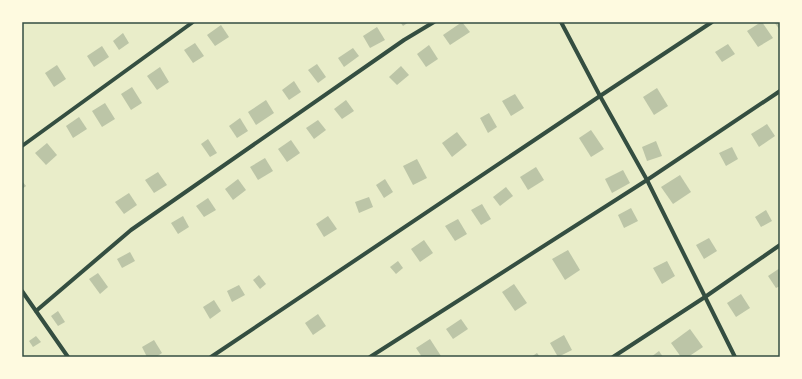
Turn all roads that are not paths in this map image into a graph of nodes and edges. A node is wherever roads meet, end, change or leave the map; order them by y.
1 (194, 22) edge
2 (434, 22) edge
3 (561, 22) edge
4 (712, 22) edge
5 (780, 91) edge
6 (600, 96) junction
7 (22, 146) edge
8 (647, 180) junction
9 (780, 245) edge
10 (22, 291) edge
11 (705, 297) junction
12 (36, 311) junction
13 (68, 357) edge
14 (211, 357) edge
15 (370, 357) edge
16 (613, 357) edge
17 (735, 357) edge

1 - 7 street
2 - 12 street
3 - 6 street
4 - 6 street
5 - 8 street
6 - 8 street
6 - 14 street
8 - 11 street
8 - 15 street
9 - 11 street
10 - 12 street
11 - 16 street
11 - 17 street
12 - 13 street

